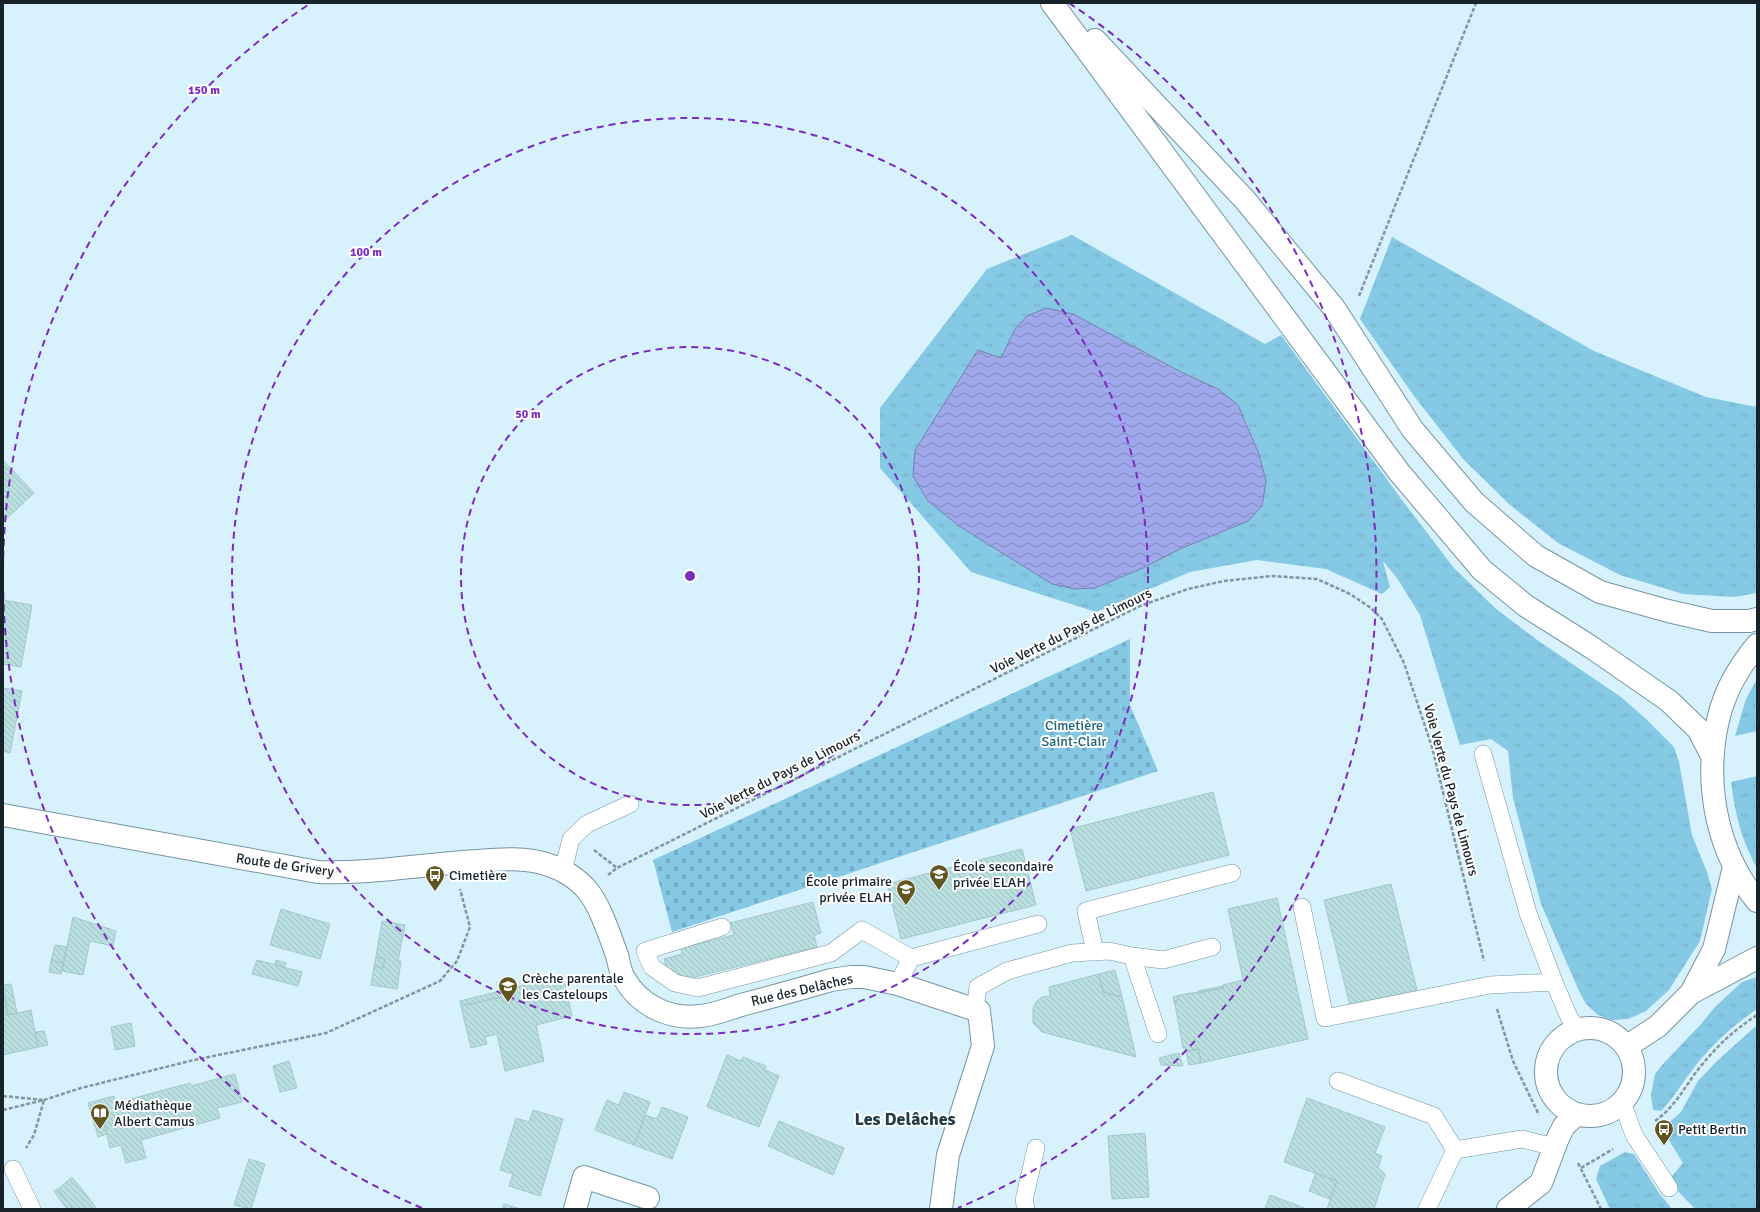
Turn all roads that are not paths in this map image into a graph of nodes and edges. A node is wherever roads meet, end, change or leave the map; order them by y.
1 (1052, 3) edge
2 (1060, 3) edge
3 (1757, 619) edge
4 (1757, 645) edge
5 (1483, 754) dead end
6 (1712, 756) junction
7 (630, 804) dead end
8 (3, 815) edge
9 (1734, 867) junction
10 (563, 871) junction
11 (1232, 873) dead end
12 (586, 889) joint
13 (1757, 901) edge
14 (1302, 907) dead end
15 (1038, 924) dead end
16 (722, 927) dead end
17 (1212, 948) dead end
18 (1095, 952) junction
19 (1132, 956) junction
20 (910, 958) junction
21 (1757, 958) edge
22 (1554, 982) junction
23 (898, 984) junction
24 (1690, 993) junction
25 (975, 1010) junction
26 (1578, 1030) junction
27 (1158, 1034) dead end
28 (1626, 1047) junction
29 (1338, 1081) dead end
30 (1622, 1102) junction
31 (1577, 1114) junction
32 (1556, 1142) junction
33 (1036, 1148) dead end
34 (1454, 1150) junction
35 (13, 1169) road end
36 (1669, 1188) dead end
37 (648, 1198) dead end
38 (32, 1209) edge
39 (575, 1209) edge
40 (941, 1209) edge
41 (1026, 1209) edge
42 (1427, 1209) edge
43 (1508, 1209) edge

1 - 6 main road
2 - 3 main road
4 - 6 main road
5 - 22 lane
6 - 9 main road
7 - 10 lane
8 - 10 main road, Route de Grivery
9 - 13 main road
9 - 24 main road
10 - 12 main road, Route de Grivery
11 - 18 lane
12 - 23 main road, Rue des Delâches
14 - 22 lane
15 - 20 lane
16 - 20 lane
17 - 19 lane
18 - 19 lane
18 - 25 lane
19 - 27 lane
20 - 23 lane
21 - 24 main road
22 - 26 lane
23 - 25 main road, Rue des Delâches
24 - 28 main road
25 - 40 main road
26 - 28 main road
26 - 31 main road
28 - 30 main road
29 - 34 lane
30 - 31 main road
30 - 36 lane
31 - 32 main road
32 - 34 lane
32 - 43 main road
33 - 41 lane
34 - 42 lane
35 - 38 lane
37 - 39 main road

